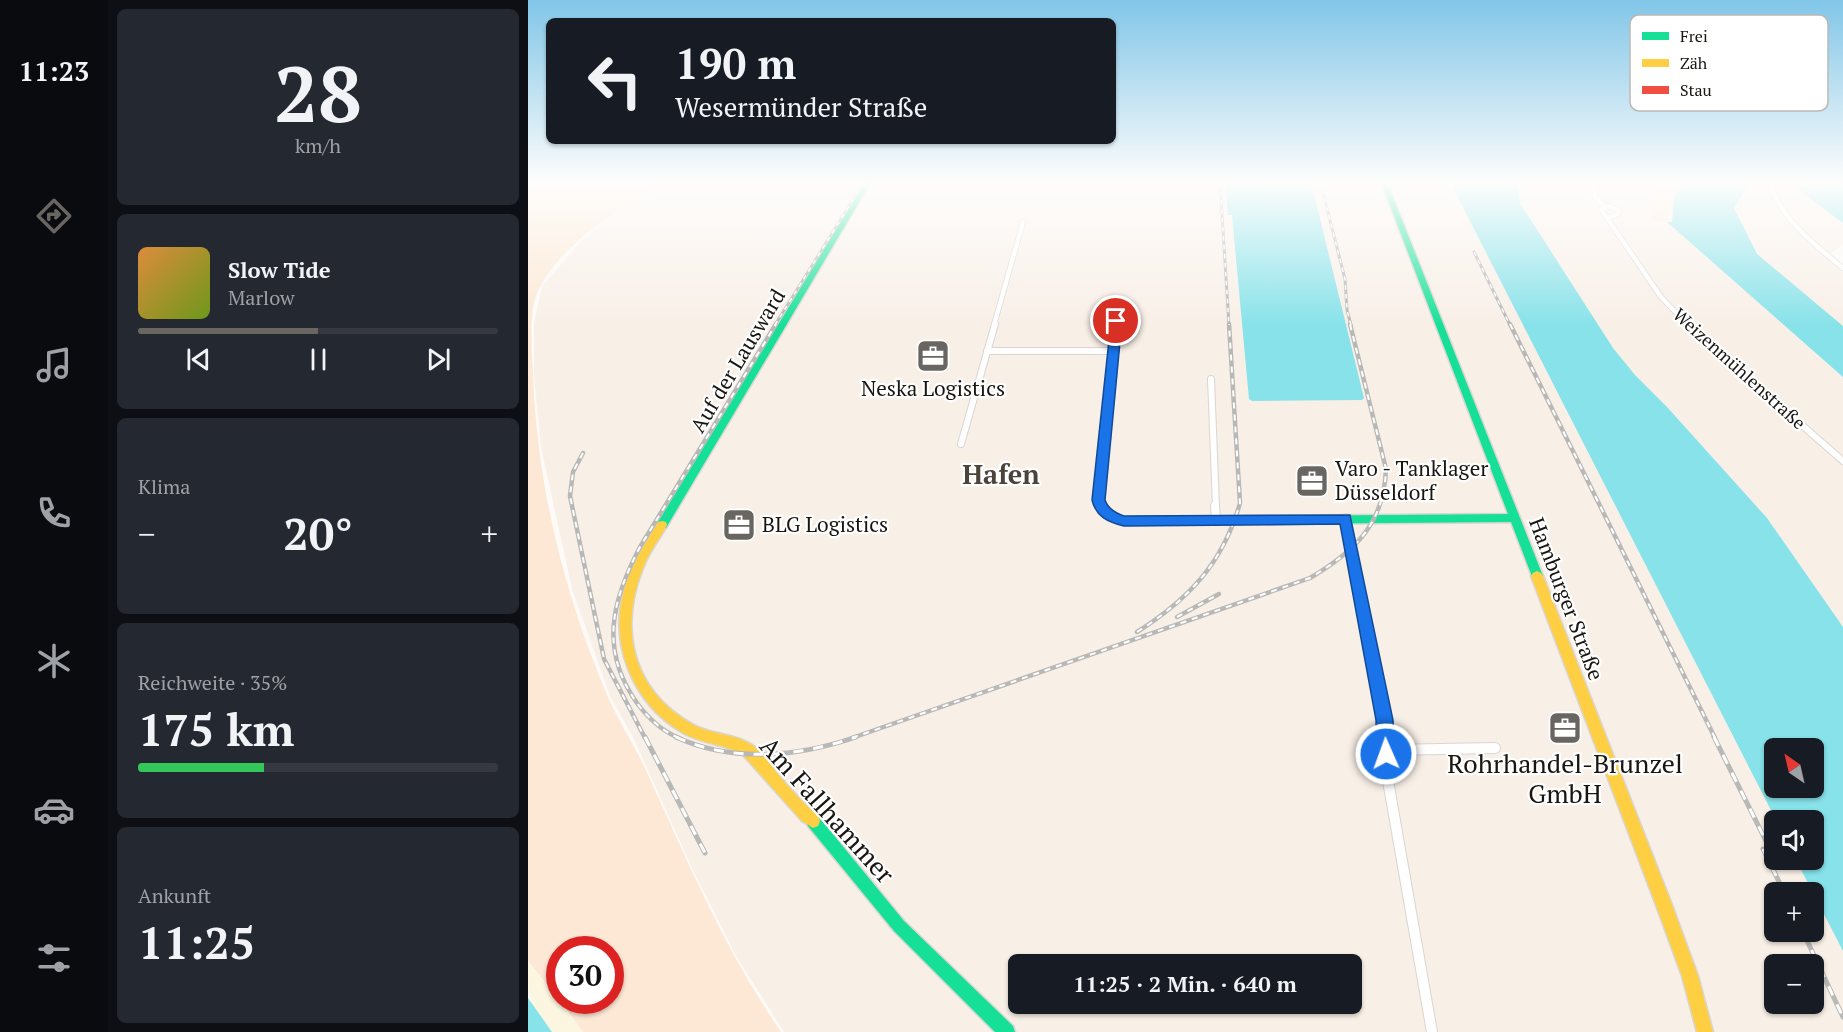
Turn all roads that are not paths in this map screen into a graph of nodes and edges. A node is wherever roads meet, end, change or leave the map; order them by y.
1 (839, 230) edge
2 (1021, 230) edge
3 (1402, 230) edge
4 (1616, 230) edge
5 (1801, 230) edge
6 (1843, 268) edge
7 (1116, 318) dead end
8 (1104, 326) dead end
9 (1115, 333) junction
10 (987, 351) junction
11 (1114, 351) junction
12 (1211, 379) dead end
13 (961, 444) dead end
14 (1843, 461) edge
15 (1346, 518) junction
16 (1513, 518) junction
17 (1216, 520) junction
18 (641, 560) joint
19 (1495, 748) dead end
20 (1386, 750) junction
21 (1007, 1032) edge
22 (1432, 1032) edge
23 (1705, 1032) edge

1 - 18 street, Auf der Lausward
2 - 10 street
3 - 16 street, Hamburger Straße
4 - 14 street, Weizenmühlenstraße
5 - 6 street
7 - 9 street
8 - 9 street
9 - 11 street
10 - 11 street
10 - 13 street
11 - 17 street
12 - 17 street
15 - 16 street
15 - 17 street
15 - 20 street
16 - 23 street, Hamburger Straße
18 - 21 street, Am Fallhammer
19 - 20 street
20 - 22 street

